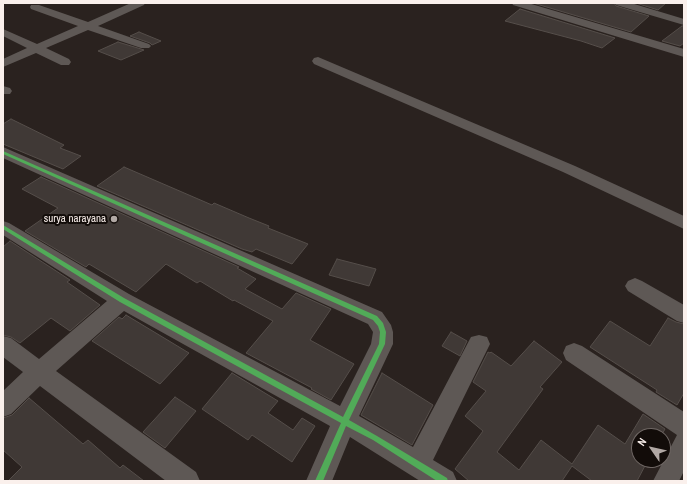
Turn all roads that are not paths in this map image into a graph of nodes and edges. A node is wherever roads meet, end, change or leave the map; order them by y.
1 (517, 3) edge
2 (620, 3) edge
3 (136, 4) edge
4 (35, 7) dead end
5 (684, 22) edge
6 (88, 26) junction
7 (3, 32) edge
8 (145, 46) dead end
9 (36, 48) junction
10 (684, 53) edge
11 (318, 61) dead end
12 (65, 62) dead end
13 (3, 63) edge
14 (3, 152) edge
15 (684, 223) edge
16 (3, 227) edge
17 (635, 286) dead end
18 (122, 300) junction
19 (684, 314) edge
20 (479, 344) dead end
21 (3, 345) edge
22 (574, 353) dead end
23 (39, 372) junction
24 (3, 406) edge
25 (345, 421) junction
26 (684, 426) edge
27 (684, 444) edge
28 (418, 464) junction
29 (187, 481) edge
30 (319, 481) edge
31 (444, 481) edge
32 (666, 481) edge

1 - 10 street
2 - 5 street
3 - 6 street
4 - 6 street
6 - 8 street
6 - 9 street
7 - 9 street
9 - 12 street
9 - 13 street
11 - 15 street
14 - 25 street
16 - 18 street
17 - 19 street
18 - 23 street
18 - 25 street
20 - 28 street
21 - 23 street
22 - 26 street
23 - 24 street
23 - 29 street
25 - 28 street
25 - 30 street
27 - 32 street
28 - 31 street

